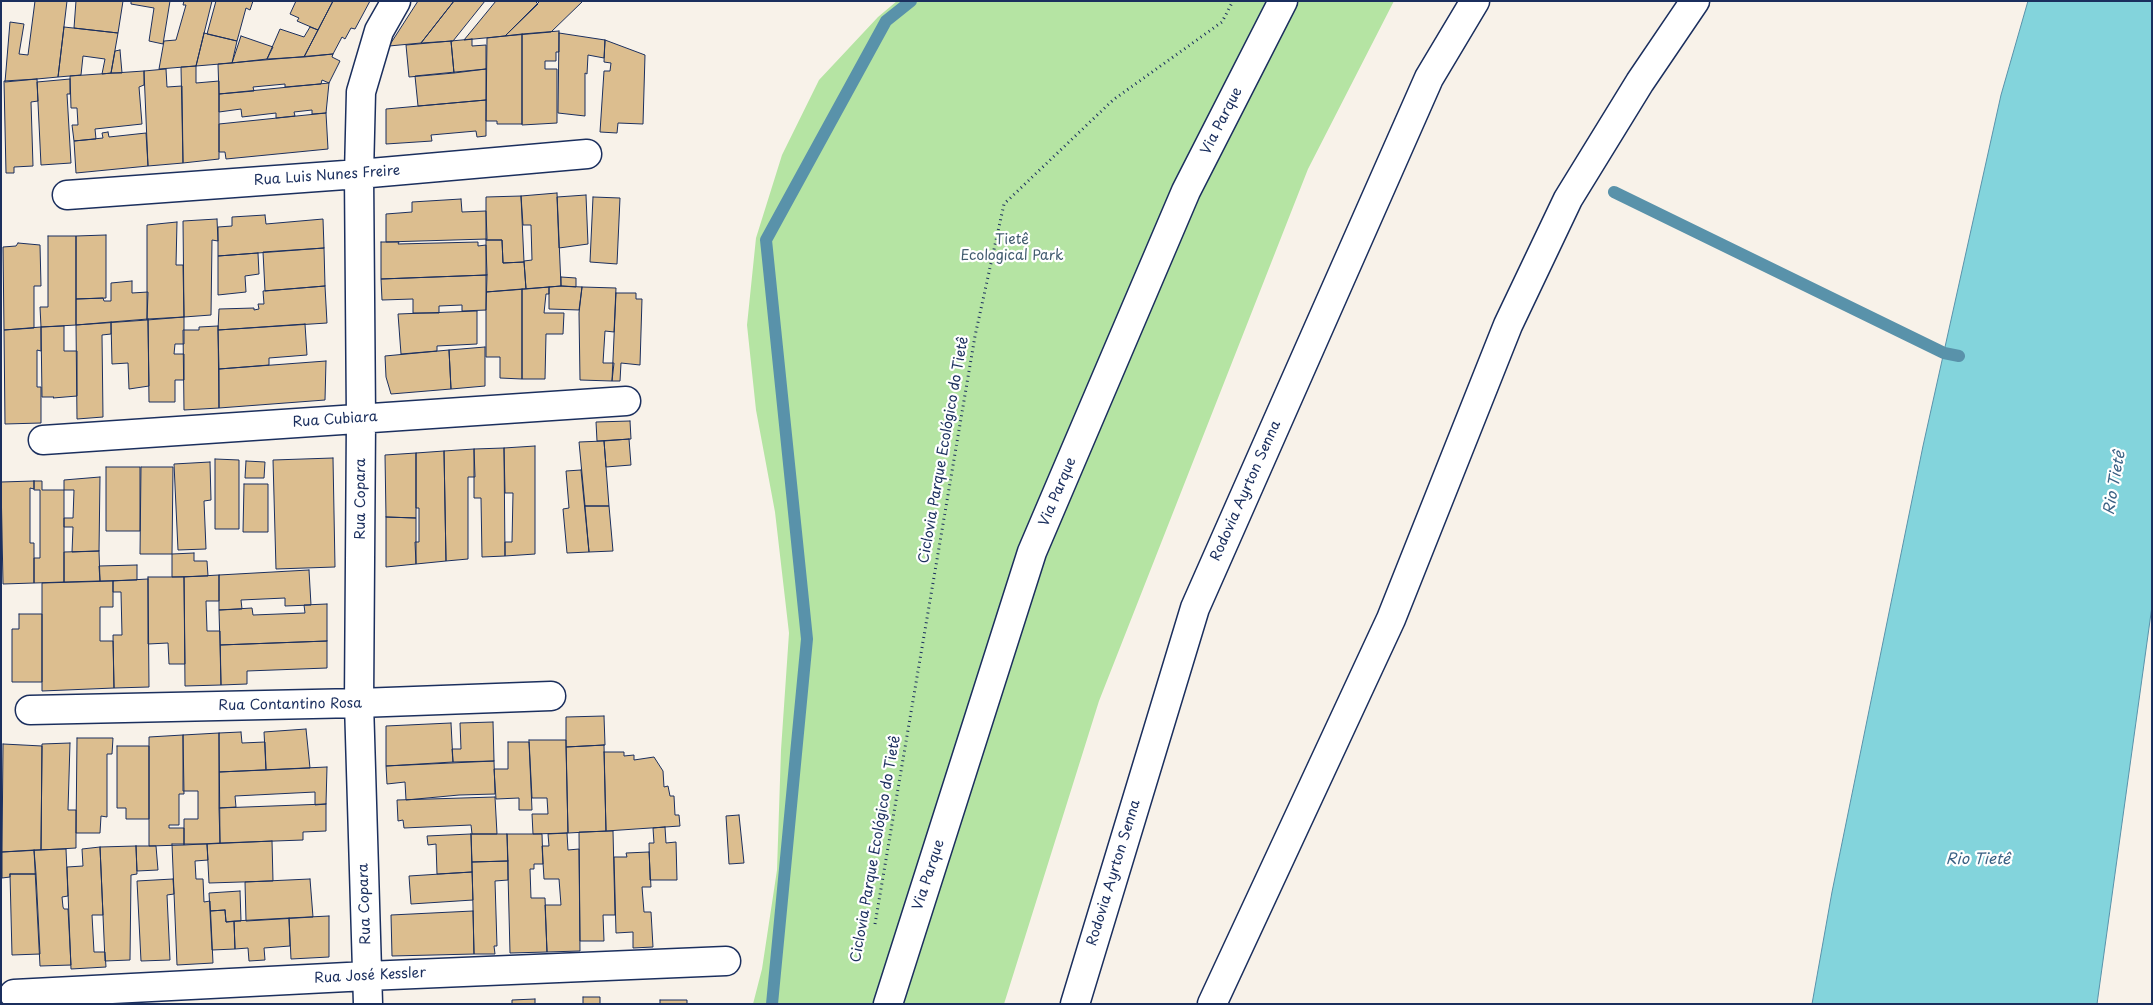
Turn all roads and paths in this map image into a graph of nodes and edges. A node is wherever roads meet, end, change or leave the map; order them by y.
1 (396, 1) edge
2 (1233, 1) edge
3 (1283, 1) edge
4 (1475, 1) edge
5 (1695, 1) edge
6 (587, 154) dead end
7 (359, 174) junction
8 (67, 195) dead end
9 (626, 401) dead end
10 (361, 419) junction
11 (43, 440) dead end
12 (551, 696) dead end
13 (359, 704) junction
14 (30, 710) dead end
15 (874, 930) dead end
16 (726, 961) dead end
17 (367, 976) junction
18 (14, 994) dead end
19 (368, 1004) edge
20 (888, 1004) edge
21 (1074, 1004) edge
22 (1212, 1004) edge

1 - 7 main road, Rua Copara
2 - 15 path, Ciclovia Parque Ecológico do Tietê
3 - 20 main road, Via Parque
4 - 21 main road, Rodovia Ayrton Senna
5 - 22 main road
6 - 7 main road, Rua Luis Nunes Freire
7 - 8 main road, Rua Luis Nunes Freire
7 - 10 main road, Rua Copara
9 - 10 main road, Rua Cubiara
10 - 11 main road, Rua Cubiara
10 - 13 main road, Rua Copara
12 - 13 main road, Rua Contantino Rosa
13 - 14 main road, Rua Contantino Rosa
13 - 17 main road, Rua Copara
16 - 17 main road, Rua José Kessler
17 - 18 main road, Rua José Kessler
17 - 19 main road, Rua Copara

